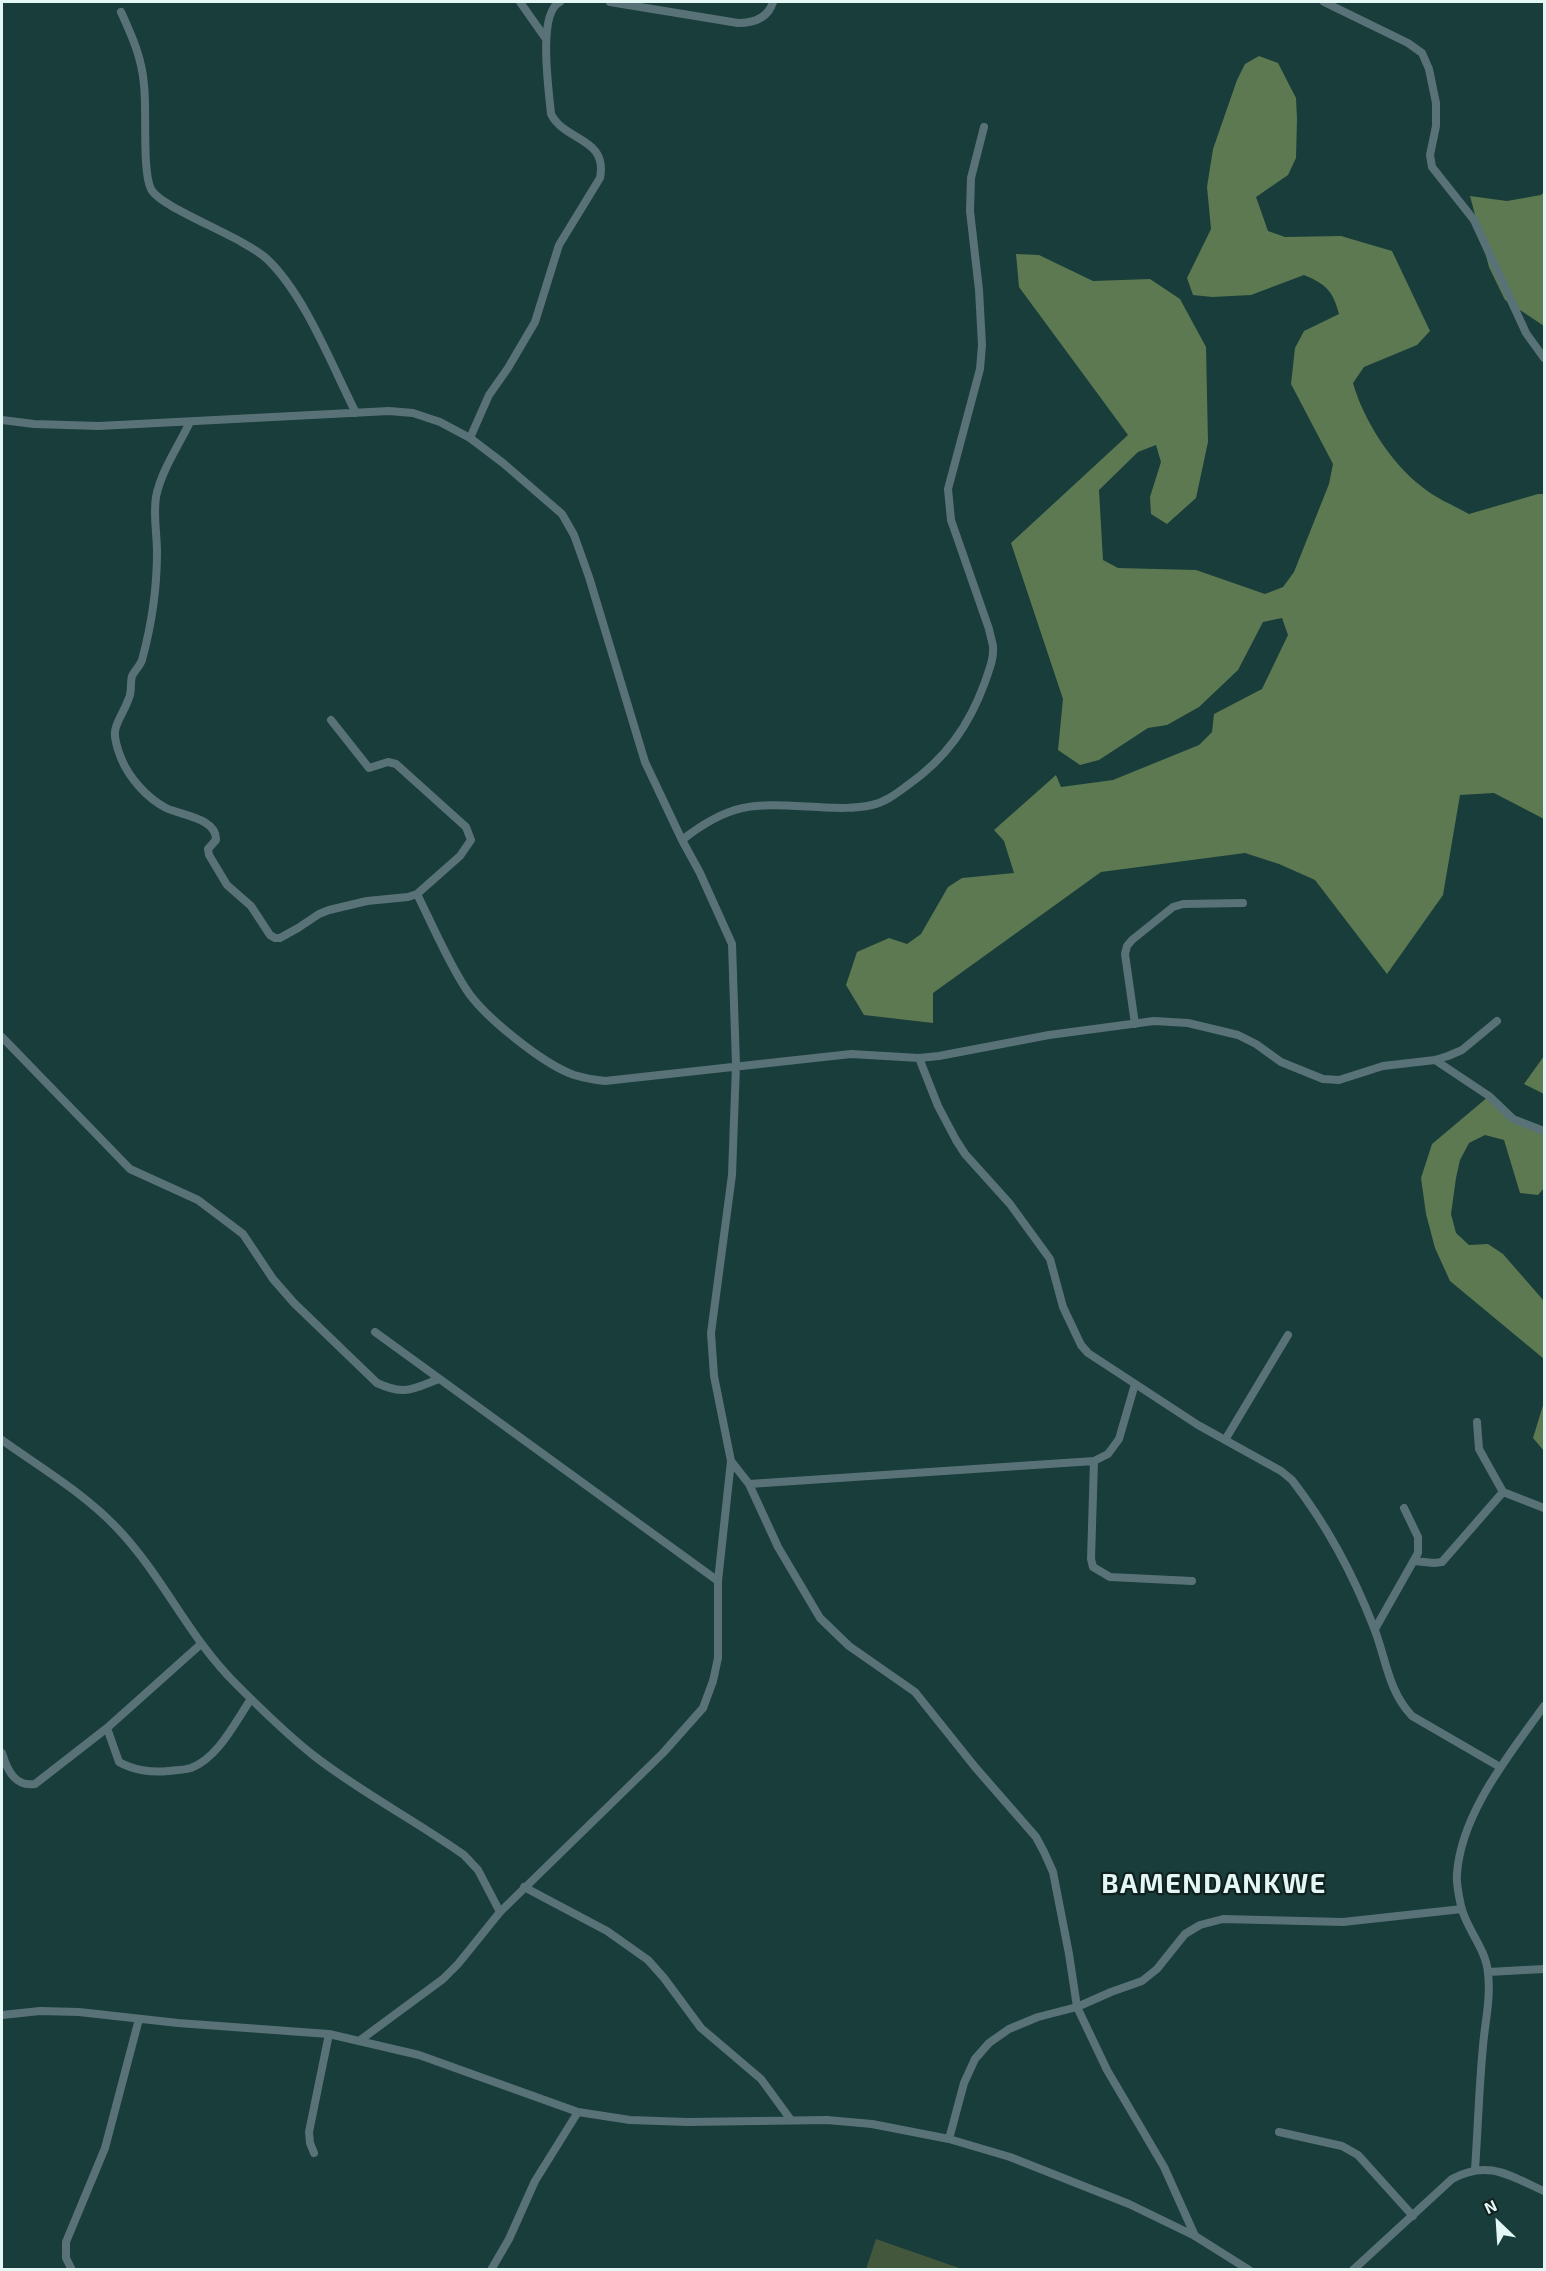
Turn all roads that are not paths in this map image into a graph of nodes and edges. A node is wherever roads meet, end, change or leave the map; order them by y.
1 (520, 2) edge
2 (560, 2) edge
3 (610, 2) edge
4 (773, 2) edge
5 (1324, 2) edge
6 (121, 12) dead end
7 (546, 39) junction
8 (984, 127) dead end
9 (1545, 357) edge
10 (356, 413) junction
11 (2, 420) edge
12 (190, 422) junction
13 (470, 438) junction
14 (331, 720) dead end
15 (682, 840) junction
16 (417, 894) junction
17 (1243, 903) dead end
18 (1497, 1021) dead end
19 (1135, 1024) junction
20 (2, 1037) edge
21 (919, 1058) junction
22 (1435, 1060) junction
23 (736, 1065) junction
24 (1545, 1131) edge
25 (375, 1332) dead end
26 (1288, 1335) dead end
27 (439, 1379) junction
28 (1135, 1384) junction
29 (1477, 1422) dead end
30 (2, 1440) edge
31 (1225, 1440) junction
32 (731, 1461) junction
33 (1094, 1461) junction
34 (749, 1484) junction
35 (1503, 1492) junction
36 (1404, 1508) dead end
37 (1545, 1508) edge
38 (1414, 1561) junction
39 (718, 1581) junction
40 (1192, 1581) dead end
41 (1375, 1629) junction
42 (201, 1644) junction
43 (251, 1699) junction
44 (1545, 1706) edge
45 (107, 1728) junction
46 (2, 1753) edge
47 (1500, 1767) junction
48 (524, 1887) junction
49 (1462, 1909) junction
50 (500, 1912) junction
51 (1545, 1969) edge
52 (1488, 1972) junction
53 (1077, 2007) junction
54 (2, 2015) edge
55 (139, 2019) junction
56 (329, 2034) junction
57 (359, 2041) junction
58 (578, 2112) junction
59 (791, 2120) junction
60 (1279, 2132) dead end
61 (949, 2139) junction
62 (314, 2153) dead end
63 (1475, 2169) junction
64 (1545, 2191) edge
65 (1413, 2216) junction
66 (1195, 2236) junction
67 (1247, 2269) edge
68 (72, 2270) edge
69 (491, 2270) edge
70 (1353, 2270) edge

1 - 7 street
2 - 7 street
3 - 4 street
5 - 9 street
6 - 10 street
7 - 13 street
8 - 15 street
10 - 12 street
10 - 13 street
11 - 12 street
12 - 16 street
13 - 15 street
14 - 16 street
15 - 23 street
16 - 23 street
17 - 19 street
18 - 22 street
19 - 21 street
19 - 22 street
20 - 27 street
21 - 23 street
21 - 28 street
22 - 24 street
23 - 32 street
25 - 27 street
26 - 31 street
27 - 39 street
28 - 31 street
28 - 33 street
29 - 35 street
30 - 42 street
31 - 41 street
32 - 34 street
32 - 39 street
33 - 34 street
33 - 40 street
34 - 53 street
35 - 37 street
35 - 38 street
36 - 38 street
38 - 41 street
39 - 48 street
41 - 47 street
42 - 43 street
42 - 45 street
43 - 45 street
43 - 50 street
44 - 47 street
45 - 46 street
47 - 49 street
48 - 50 street
48 - 59 street
49 - 52 street
49 - 53 street
50 - 57 street
51 - 52 street
52 - 63 street
53 - 61 street
53 - 66 street
54 - 55 street
55 - 56 street
55 - 68 street
56 - 57 street
56 - 62 street
57 - 58 street
58 - 59 street
58 - 69 street
59 - 61 street
60 - 65 street
61 - 66 street
63 - 64 street
63 - 65 street
65 - 70 street
66 - 67 street

